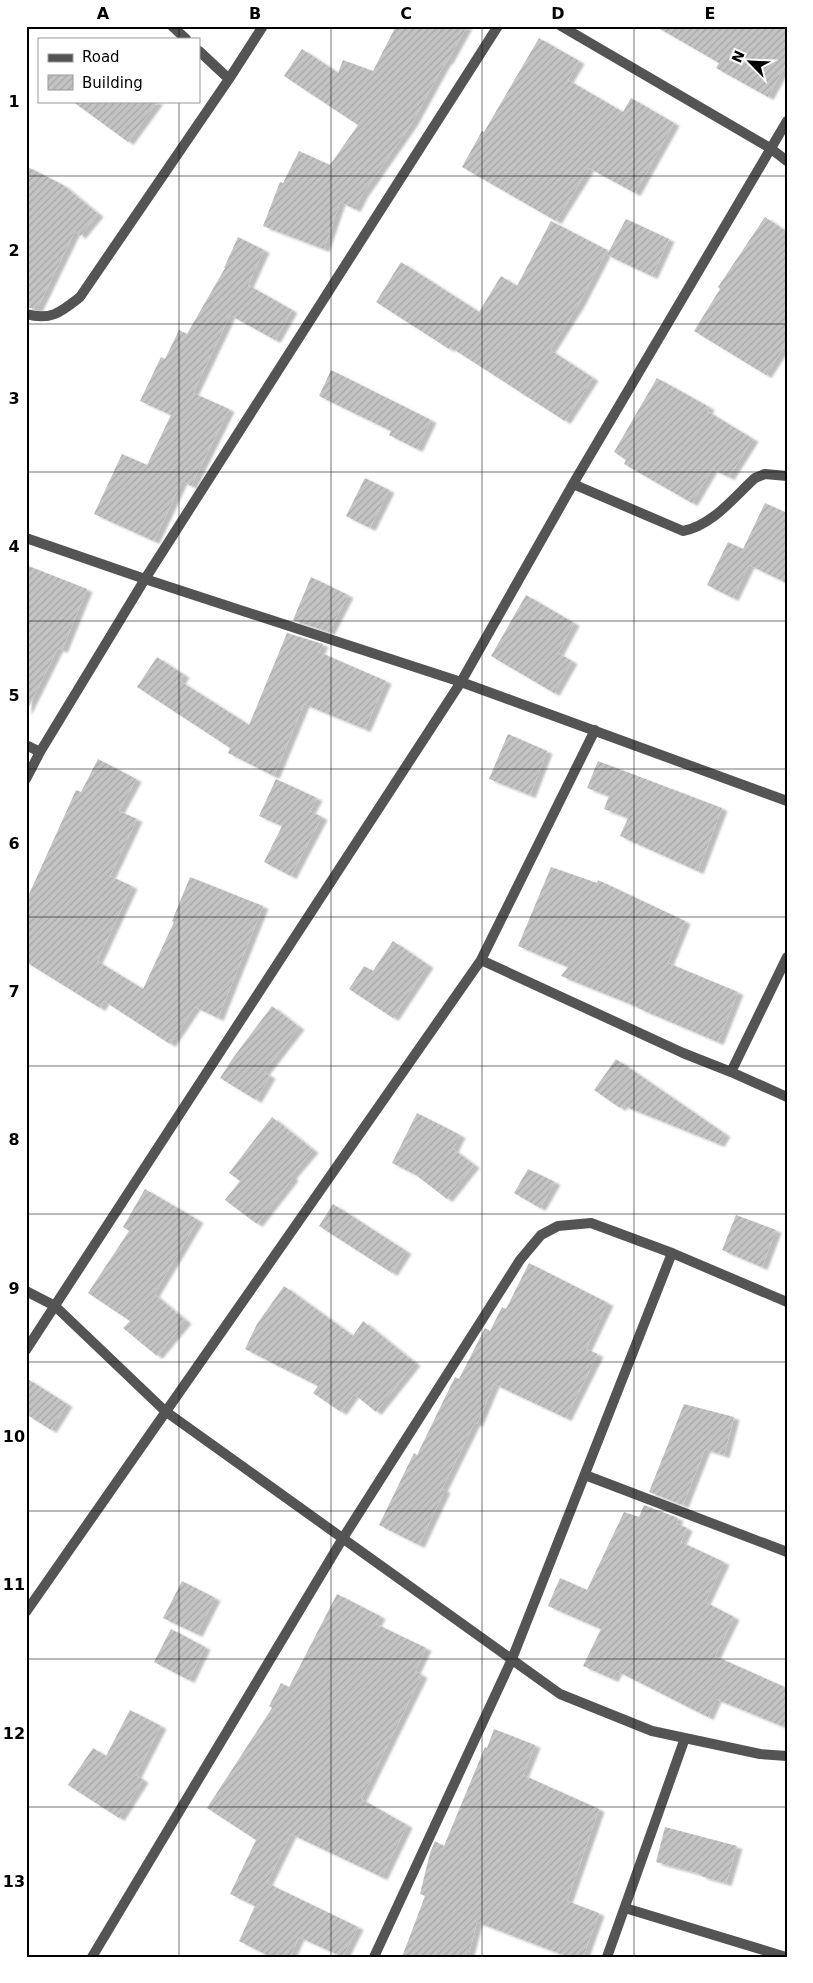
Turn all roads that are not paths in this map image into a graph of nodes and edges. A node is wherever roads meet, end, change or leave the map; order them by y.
1 (172, 26) edge
2 (262, 26) edge
3 (498, 26) edge
4 (561, 26) edge
5 (185, 38) edge
6 (200, 52) edge
7 (229, 79) junction
8 (787, 121) edge
9 (770, 148) junction
10 (787, 161) edge
11 (26, 314) edge
12 (787, 476) edge
13 (573, 484) junction
14 (26, 538) edge
15 (145, 579) junction
16 (462, 682) junction
17 (595, 730) junction
18 (26, 745) edge
19 (40, 752) junction
20 (26, 779) edge
21 (787, 801) edge
22 (787, 957) edge
23 (481, 960) junction
24 (731, 1072) junction
25 (787, 1097) edge
26 (672, 1253) junction
27 (26, 1291) edge
28 (787, 1302) edge
29 (55, 1306) junction
30 (26, 1350) edge
31 (165, 1411) junction
32 (585, 1475) junction
33 (343, 1538) junction
34 (787, 1552) edge
35 (26, 1612) edge
36 (512, 1659) junction
37 (685, 1738) junction
38 (787, 1756) edge
39 (625, 1908) junction
40 (92, 1957) edge
41 (374, 1957) edge
42 (607, 1957) edge
43 (786, 1957) edge

1 - 5 street
2 - 7 street
3 - 15 street
4 - 9 street
6 - 7 street
7 - 11 street
8 - 9 street
9 - 10 street
9 - 13 street
12 - 13 street
13 - 16 street
14 - 15 street
15 - 16 street
15 - 19 street
16 - 17 street
16 - 29 street
17 - 21 street
17 - 23 street
18 - 19 street
19 - 20 street
22 - 24 street
23 - 24 street
23 - 31 street
24 - 25 street
26 - 28 street
26 - 32 street
26 - 33 street
27 - 29 street
29 - 30 street
29 - 31 street
31 - 33 street
31 - 35 street
32 - 34 street
32 - 36 street
33 - 36 street
33 - 40 street
36 - 37 street
36 - 41 street
37 - 38 street
37 - 39 street
39 - 42 street
39 - 43 street

